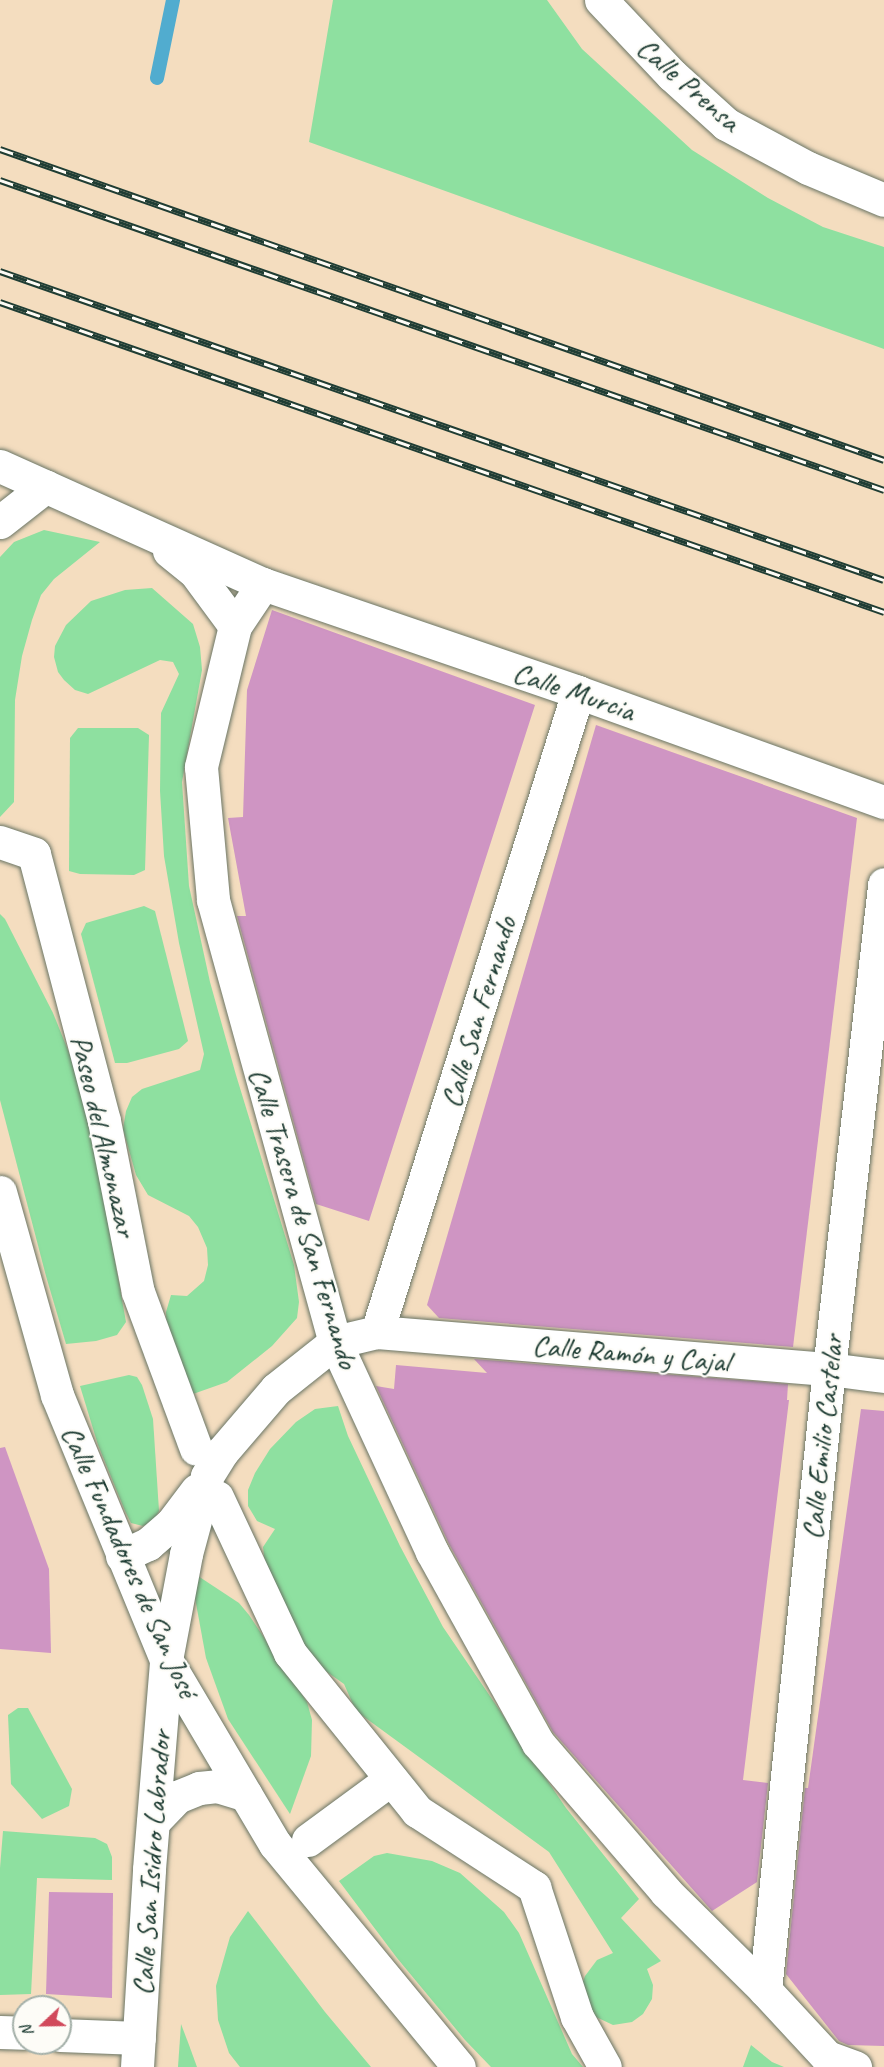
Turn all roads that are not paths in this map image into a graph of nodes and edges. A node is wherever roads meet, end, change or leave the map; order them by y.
1 (602, 0) edge
2 (884, 200) edge
3 (0, 466) edge
4 (46, 486) junction
5 (0, 522) edge
6 (141, 529) junction
7 (263, 584) junction
8 (235, 626) junction
9 (578, 692) junction
10 (884, 802) edge
11 (0, 842) edge
12 (884, 884) edge
13 (0, 1192) edge
14 (377, 1332) junction
15 (335, 1342) junction
16 (829, 1369) junction
17 (884, 1376) edge
18 (207, 1474) junction
19 (122, 1556) junction
20 (166, 1660) junction
21 (391, 1779) junction
22 (246, 1795) junction
23 (153, 1822) junction
24 (309, 1840) dead end
25 (765, 1990) junction
26 (72, 2037) edge
27 (138, 2053) edge
28 (459, 2067) edge
29 (604, 2067) edge
30 (855, 2067) edge

1 - 2 street, Calle Prensa
3 - 4 street
4 - 5 street
4 - 6 street
6 - 7 street, Calle Murcia
6 - 8 street
7 - 8 street, Calle Trasera de San Fernando
7 - 9 street, Calle Murcia
8 - 15 street, Calle Trasera de San Fernando
9 - 10 street, Calle Murcia
9 - 14 street, Calle San Fernando
11 - 18 street, Paseo del Almonazar
12 - 16 street, Calle Emilio Castelar
13 - 19 street, Calle Fundadores de San José
14 - 15 street, Calle Ramón y Cajal
14 - 16 street, Calle Ramón y Cajal
15 - 18 street
15 - 25 street, Calle Trasera de San Fernando
16 - 17 street, Calle Ramón y Cajal
16 - 25 street, Calle Emilio Castelar
18 - 19 street
18 - 20 street, Calle San Isidro Labrador
18 - 21 street, Paseo del Almonazar
19 - 20 street, Calle Fundadores de San José
20 - 22 street, Calle Fundadores de San José
20 - 23 street, Calle San Isidro Labrador
21 - 24 street
21 - 29 street, Paseo del Almonazar
22 - 23 street
22 - 28 street, Calle Fundadores de San José
23 - 27 street, Calle San Isidro Labrador
25 - 30 street, Calle Trasera de San Fernando
26 - 27 street

